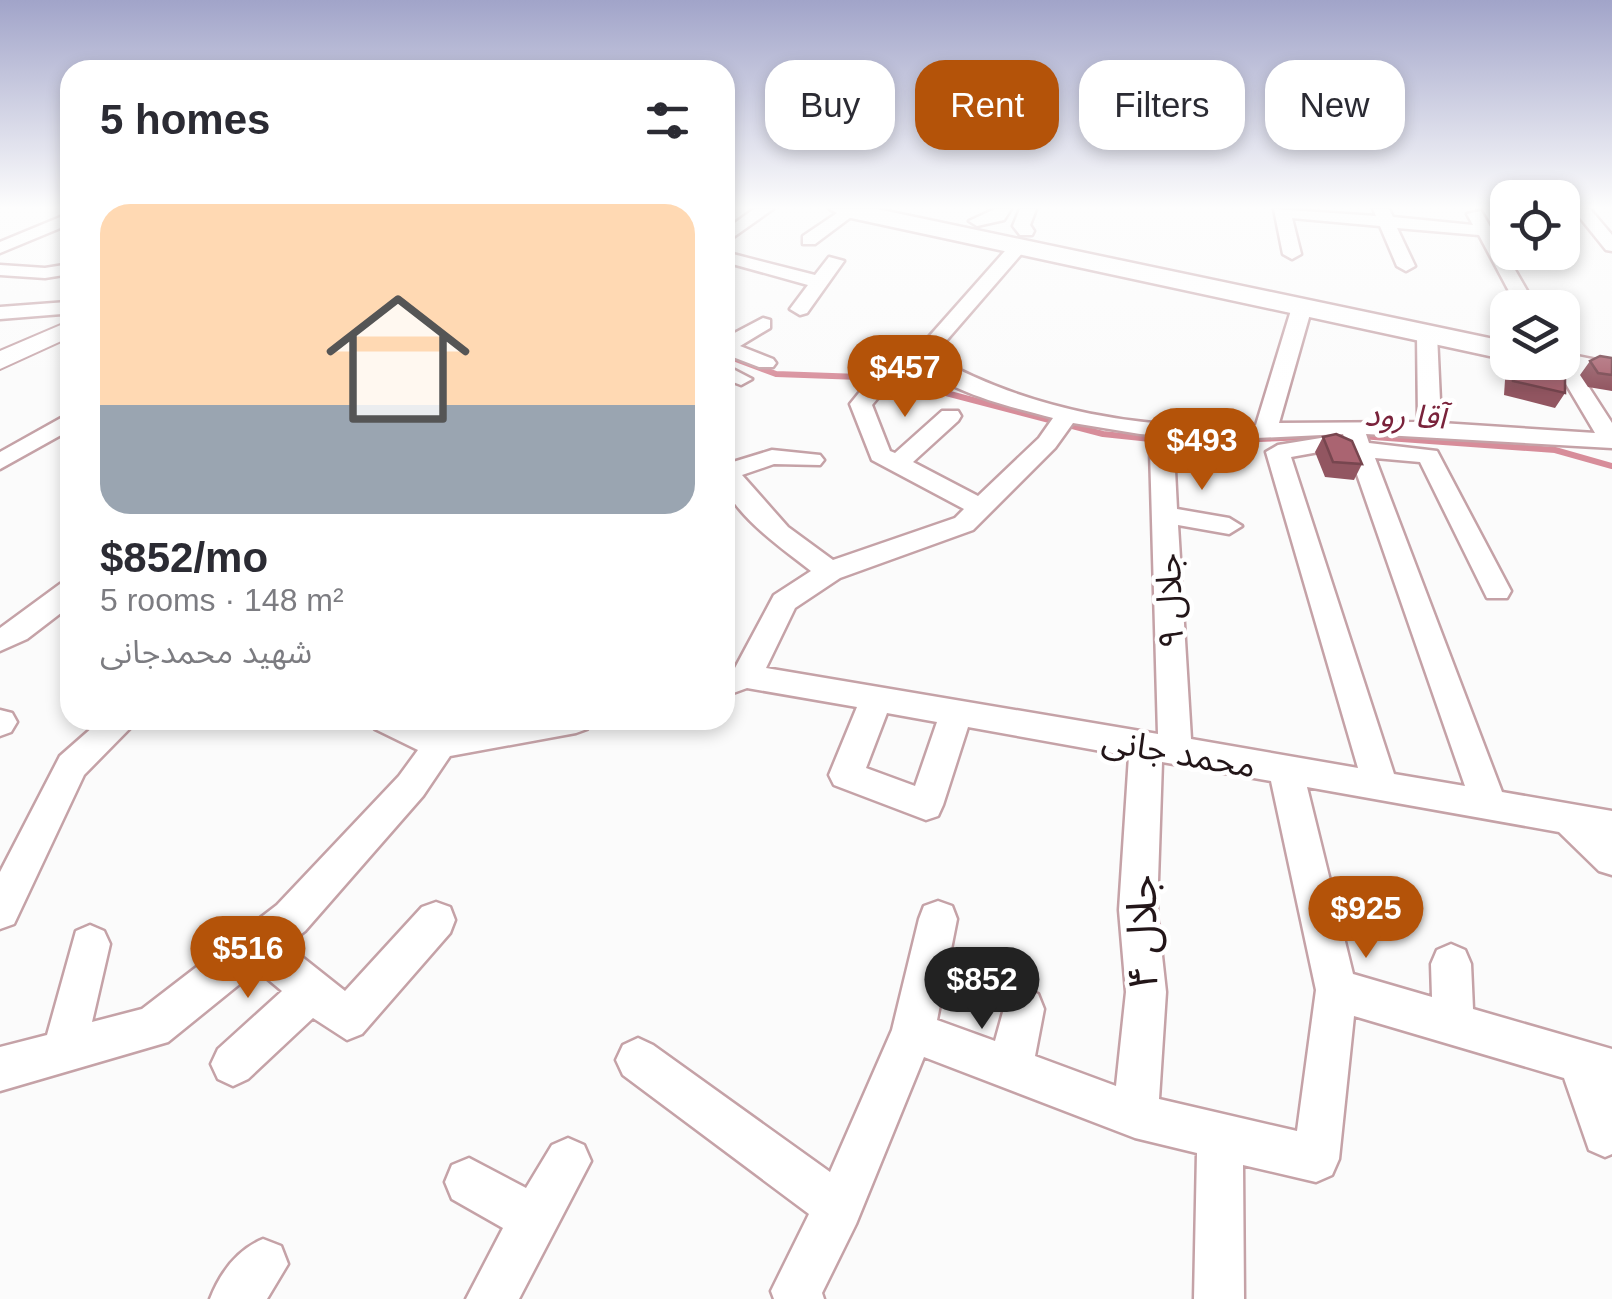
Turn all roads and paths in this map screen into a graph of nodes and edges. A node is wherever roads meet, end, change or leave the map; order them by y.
1 (0, 270) edge
2 (51, 270) edge
3 (771, 270) edge
4 (828, 270) edge
5 (992, 270) edge
6 (1169, 270) edge
7 (1219, 270) edge
8 (60, 271) edge
9 (44, 273) junction
10 (789, 274) junction
11 (819, 282) junction
12 (760, 293) dead end
13 (1302, 307) junction
14 (60, 309) edge
15 (800, 309) dead end
16 (0, 312) edge
17 (762, 324) dead end
18 (1490, 326) edge
19 (60, 333) edge
20 (1428, 334) junction
21 (735, 340) edge
22 (1580, 346) edge
23 (1490, 347) edge
24 (735, 349) edge
25 (1612, 352) edge
26 (760, 355) dead end
27 (0, 361) edge
28 (1580, 366) edge
29 (1612, 373) edge
30 (1573, 380) edge
31 (875, 388) dead end
32 (1068, 414) junction
33 (950, 416) dead end
34 (60, 426) edge
35 (1430, 428) junction
36 (1266, 430) junction
37 (1356, 438) junction
38 (1612, 441) edge
39 (1162, 450) dead end
40 (812, 460) dead end
41 (0, 462) edge
42 (897, 464) junction
43 (735, 467) edge
44 (735, 481) edge
45 (785, 497) dead end
46 (982, 508) junction
47 (1165, 515) junction
48 (768, 521) junction
49 (1230, 526) dead end
50 (830, 571) junction
51 (1496, 591) dead end
52 (60, 599) edge
53 (0, 640) edge
54 (736, 680) edge
55 (876, 699) junction
56 (956, 714) junction
57 (111, 730) edge
58 (479, 730) edge
59 (450, 733) edge
60 (1160, 750) junction
61 (1286, 771) junction
62 (1381, 786) junction
63 (1488, 804) junction
64 (1568, 818) junction
65 (1612, 826) edge
66 (1612, 859) edge
67 (0, 911) edge
68 (938, 918) dead end
69 (436, 920) dead end
70 (90, 944) dead end
71 (256, 945) junction
72 (1451, 964) dead end
73 (313, 990) junction
74 (1336, 990) junction
75 (1023, 1008) dead end
76 (1454, 1022) junction
77 (913, 1032) junction
78 (64, 1051) junction
79 (638, 1060) dead end
80 (233, 1064) dead end
81 (1596, 1066) edge
82 (0, 1069) edge
83 (1011, 1069) junction
84 (1135, 1116) junction
85 (1220, 1134) junction
86 (1605, 1134) dead end
87 (568, 1161) dead end
88 (470, 1182) dead end
89 (840, 1207) junction
90 (534, 1220) junction
91 (490, 1299) edge
92 (799, 1299) edge
93 (1219, 1299) edge

1 - 9 street
2 - 9 street
3 - 10 street
4 - 11 street
5 - 32 street
6 - 13 main road
7 - 18 main road
8 - 9 street
10 - 11 street
10 - 12 street
11 - 15 street
13 - 20 main road
13 - 36 street
14 - 16 street
17 - 21 street
19 - 27 street
20 - 23 main road
20 - 35 street
22 - 25 main road
24 - 26 street
28 - 29 main road
30 - 38 street
31 - 42 street
32 - 36 street
32 - 46 street
33 - 42 street
34 - 41 street
35 - 37 street
35 - 38 street
36 - 37 street
37 - 51 street
37 - 62 street
37 - 63 street
39 - 47 street, جلال ۹
40 - 43 street
42 - 46 street
44 - 48 street
45 - 48 street
46 - 50 street
47 - 49 street
47 - 60 street, جلال ۹
48 - 50 street
50 - 54 street
52 - 53 street
54 - 55 street, محمد جانی
55 - 56 street, محمد جانی
55 - 56 street
56 - 60 street, محمد جانی
57 - 67 street
58 - 59 street
59 - 71 street
60 - 61 street, محمد جانی
60 - 84 street, جلال ۴
61 - 62 street, محمد جانی
61 - 74 street
62 - 63 street, محمد جانی
63 - 64 street, محمد جانی
64 - 65 street, محمد جانی
64 - 66 street
68 - 77 street
69 - 73 street
70 - 78 street
71 - 73 street
71 - 78 street
72 - 76 street
73 - 80 street
74 - 76 street
74 - 85 street
75 - 83 street
76 - 81 street
77 - 83 street
77 - 89 street
78 - 82 street
79 - 89 street
81 - 86 street
83 - 84 street
84 - 85 street
85 - 93 street
87 - 90 street
88 - 90 street
89 - 92 street
90 - 91 street

